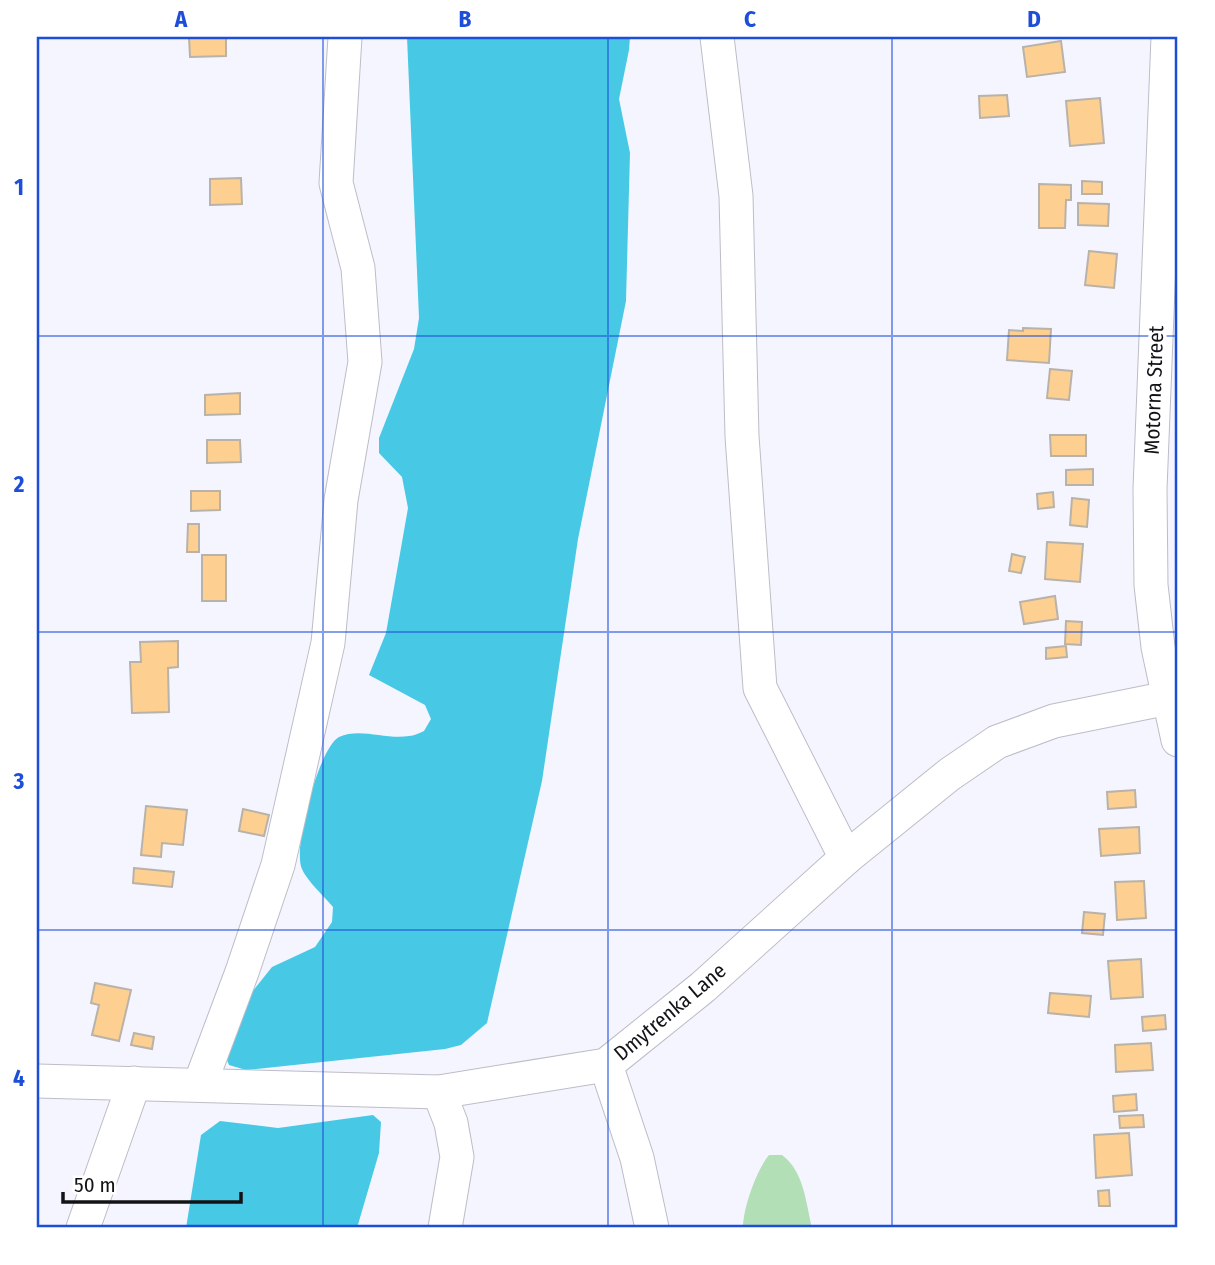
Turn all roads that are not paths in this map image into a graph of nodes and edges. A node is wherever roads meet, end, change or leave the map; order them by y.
1 (345, 37) edge
2 (717, 37) edge
3 (1168, 37) edge
4 (1173, 696) edge
5 (1178, 740) edge
6 (846, 858) junction
7 (606, 1065) junction
8 (37, 1081) edge
9 (134, 1083) junction
10 (200, 1084) junction
11 (439, 1092) junction
12 (83, 1228) edge
13 (445, 1228) edge
14 (652, 1228) edge

1 - 10 street
2 - 6 street
3 - 4 street, Motorna Street
4 - 5 street, Motorna Street
4 - 6 street, Dmytrenka Lane
6 - 7 street, Dmytrenka Lane
7 - 11 street, Dmytrenka Lane
7 - 14 street
8 - 9 street, Dmytrenka Lane
9 - 10 street, Dmytrenka Lane
9 - 12 street
10 - 11 street, Dmytrenka Lane
11 - 13 street

